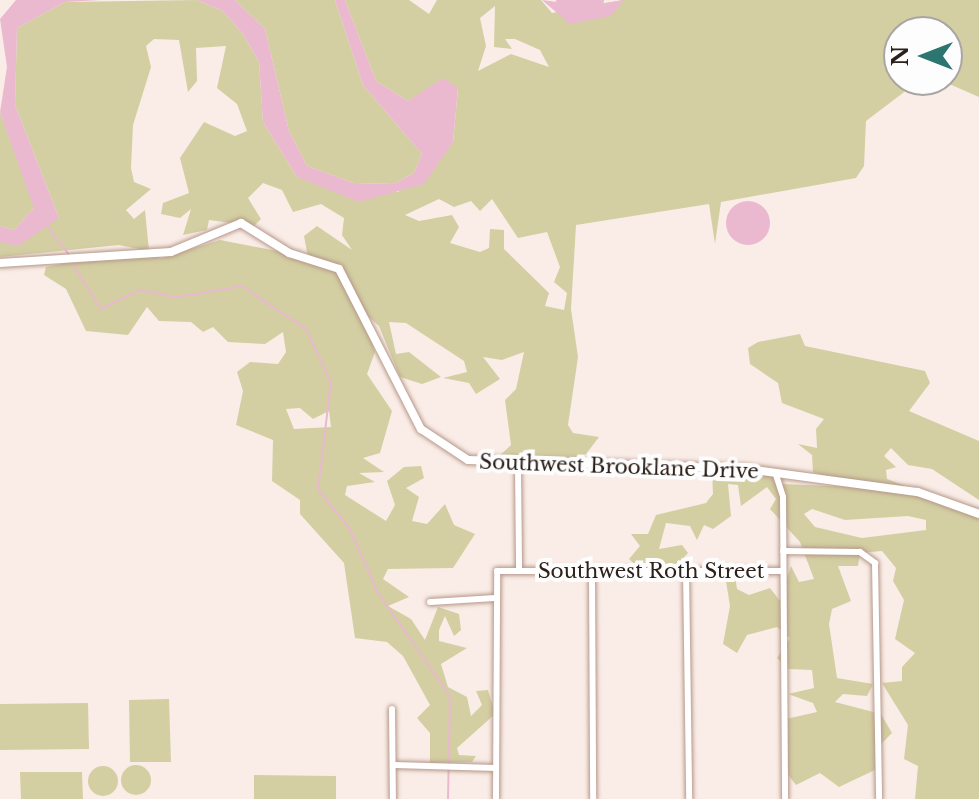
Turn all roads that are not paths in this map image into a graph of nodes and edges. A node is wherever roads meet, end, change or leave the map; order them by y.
1 (0, 263) edge
2 (518, 467) junction
3 (776, 475) junction
4 (979, 514) edge
5 (783, 551) junction
6 (519, 570) junction
7 (592, 570) junction
8 (686, 570) junction
9 (783, 571) junction
10 (496, 598) junction
11 (430, 602) dead end
12 (392, 709) dead end
13 (394, 765) junction
14 (496, 768) junction
15 (393, 799) edge
16 (496, 799) edge
17 (593, 799) edge
18 (689, 799) edge
19 (785, 799) edge
20 (879, 799) edge

1 - 2 street, Southwest Brooklane Drive
2 - 3 street, Southwest Brooklane Drive
2 - 6 street
3 - 4 street, Southwest Brooklane Drive
3 - 5 street
5 - 9 street
5 - 20 street
6 - 7 street, Southwest Roth Street
6 - 10 street
7 - 8 street, Southwest Roth Street
7 - 17 street
8 - 9 street, Southwest Roth Street
8 - 18 street
9 - 19 street
10 - 11 street
10 - 14 street
12 - 13 street
13 - 14 street
13 - 15 street
14 - 16 street

